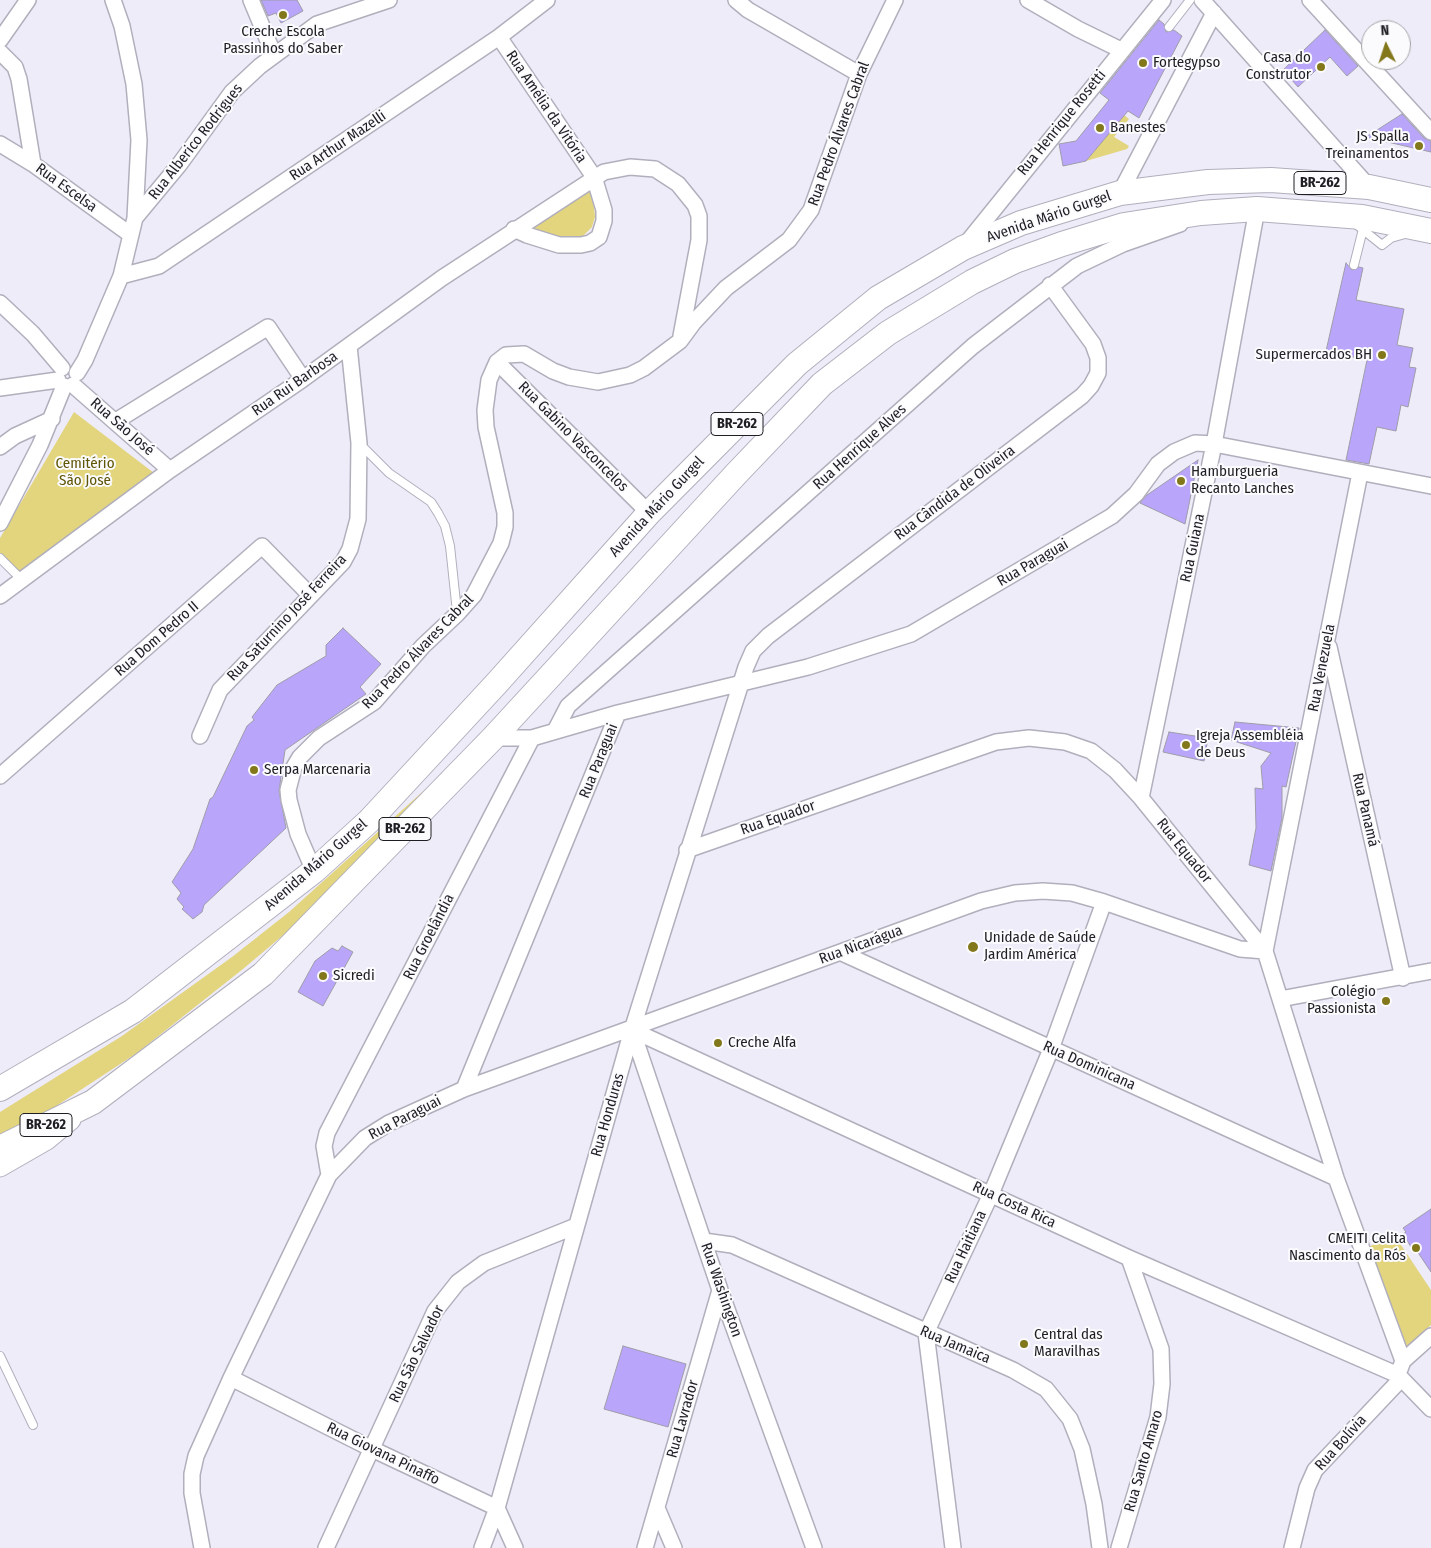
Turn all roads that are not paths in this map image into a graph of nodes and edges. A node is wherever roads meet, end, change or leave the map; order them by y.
1 (28, 0) edge
2 (113, 0) edge
3 (251, 0) edge
4 (389, 0) edge
5 (547, 0) edge
6 (736, 0) edge
7 (895, 0) edge
8 (1028, 0) edge
9 (1163, 0) edge
10 (1190, 0) edge
11 (1202, 0) edge
12 (1310, 0) edge
13 (1214, 13) junction
14 (1169, 27) dead end
15 (499, 37) junction
16 (0, 40) edge
17 (1121, 50) junction
18 (0, 52) edge
19 (274, 55) junction
20 (859, 74) junction
21 (1431, 132) edge
22 (0, 144) edge
23 (33, 164) junction
24 (594, 177) junction
25 (1370, 187) junction
26 (1120, 193) junction
27 (1431, 200) edge
28 (1258, 209) junction
29 (1201, 213) junction
30 (1335, 214) junction
31 (135, 218) junction
32 (514, 229) junction
33 (1363, 229) junction
34 (1431, 232) edge
35 (131, 235) junction
36 (963, 248) junction
37 (1354, 265) dead end
38 (121, 276) junction
39 (1050, 285) junction
40 (0, 303) edge
41 (680, 341) junction
42 (349, 346) junction
43 (497, 362) junction
44 (66, 377) junction
45 (303, 379) junction
46 (0, 388) edge
47 (52, 419) junction
48 (116, 421) junction
49 (359, 443) junction
50 (1214, 444) junction
51 (0, 447) edge
52 (170, 470) junction
53 (1357, 470) junction
54 (1431, 486) edge
55 (649, 513) junction
56 (0, 523) edge
57 (0, 558) edge
58 (21, 579) junction
59 (310, 595) junction
60 (0, 596) edge
61 (457, 614) junction
62 (1328, 643) junction
63 (740, 684) junction
64 (618, 713) junction
65 (555, 731) junction
66 (200, 736) dead end
67 (493, 738) junction
68 (532, 738) junction
69 (0, 776) edge
70 (1141, 798) junction
71 (687, 850) junction
72 (314, 871) junction
73 (1104, 902) junction
74 (1265, 951) junction
75 (842, 953) junction
76 (1431, 971) edge
77 (1403, 978) junction
78 (1280, 999) junction
79 (632, 1030) junction
80 (1051, 1049) junction
81 (0, 1089) edge
82 (464, 1089) junction
83 (93, 1102) junction
84 (0, 1148) edge
85 (0, 1167) edge
86 (329, 1175) junction
87 (1336, 1178) junction
88 (991, 1194) junction
89 (576, 1226) junction
90 (704, 1241) junction
91 (1128, 1258) junction
92 (720, 1290) junction
93 (926, 1333) junction
94 (1431, 1336) edge
95 (0, 1356) edge
96 (1401, 1372) junction
97 (231, 1378) junction
98 (1431, 1409) edge
99 (33, 1425) dead end
100 (372, 1449) junction
101 (497, 1508) junction
102 (657, 1508) junction
103 (202, 1548) edge
104 (326, 1548) edge
105 (482, 1548) edge
106 (515, 1548) edge
107 (645, 1548) edge
108 (674, 1548) edge
109 (814, 1548) edge
110 (954, 1548) edge
111 (1100, 1548) edge
112 (1119, 1548) edge
113 (1292, 1548) edge

1 - 16 street
2 - 31 street
3 - 19 street
4 - 19 street, Rua Alberico Rodrigues
5 - 15 street, Rua Arthur Mazelli
6 - 20 street
7 - 20 street, Rua Pedro Álvares Cabral
8 - 17 street
9 - 17 street, Rua Henrique Rosetti
10 - 14 lane
11 - 13 street
12 - 21 street
13 - 25 street
13 - 26 street
15 - 24 street, Rua Amélia da Vitória
15 - 38 street, Rua Arthur Mazelli
17 - 36 street, Rua Henrique Rosetti
18 - 23 street
19 - 31 street, Rua Alberico Rodrigues
20 - 41 street, Rua Pedro Álvares Cabral
22 - 23 street, Rua Escelsa
23 - 35 street, Rua Escelsa
24 - 32 street, Rua Rui Barbosa
24 - 32 street, Rua Amélia da Vitória
24 - 41 street, Rua Rui Barbosa
25 - 26 main road, Avenida Mário Gurgel / BR-262
25 - 27 main road, Avenida Mário Gurgel / BR-262
26 - 36 main road, Avenida Mário Gurgel / BR-262
28 - 29 main road, Avenida Mário Gurgel / BR-262
28 - 30 main road, Avenida Mário Gurgel / BR-262
28 - 50 street, Rua Guiana
29 - 39 street, Rua Henrique Alves
29 - 67 main road, Avenida Mário Gurgel / BR-262
30 - 33 lane
30 - 34 main road, Avenida Mário Gurgel / BR-262
31 - 35 street
32 - 42 street, Rua Rui Barbosa
33 - 34 lane
33 - 37 lane
35 - 38 street
36 - 55 main road, Avenida Mário Gurgel / BR-262
38 - 44 street
39 - 63 street, Rua Cândida de Oliveira
39 - 65 street, Rua Henrique Alves
40 - 44 street, Rua São José
41 - 43 street, Rua Pedro Álvares Cabral
42 - 45 street, Rua Rui Barbosa
42 - 49 street, Rua Saturnino José Ferreira
43 - 55 street, Rua Gabino Vasconcelos
43 - 61 street, Rua Pedro Álvares Cabral
44 - 46 street
44 - 47 street
44 - 48 street, Rua São José
45 - 48 street
45 - 52 street, Rua Rui Barbosa
47 - 51 street
47 - 56 street
48 - 52 street, Rua São José
49 - 59 street, Rua Saturnino José Ferreira
49 - 61 lane
50 - 53 street, Rua Paraguai
50 - 63 street, Rua Paraguai
50 - 70 street, Rua Guiana
52 - 58 street, Rua Rui Barbosa
53 - 54 street, Rua Paraguai
53 - 62 street, Rua Venezuela
55 - 72 main road, Avenida Mário Gurgel / BR-262
57 - 58 lane
58 - 60 street, Rua Rui Barbosa
59 - 66 street, Rua Saturnino José Ferreira
59 - 69 street, Rua Dom Pedro II
61 - 72 street, Rua Pedro Álvares Cabral
62 - 74 street, Rua Venezuela
62 - 77 street, Rua Panamá
63 - 64 street, Rua Paraguai
63 - 71 street, Rua Honduras
64 - 65 street, Rua Paraguai
64 - 82 street, Rua Paraguai
65 - 68 street, Rua Paraguai
67 - 68 street
67 - 83 main road, Avenida Mário Gurgel / BR-262
68 - 86 street, Rua Groelândia
70 - 71 street, Rua Equador
70 - 74 street, Rua Equador
71 - 79 street, Rua Honduras
72 - 81 main road, Avenida Mário Gurgel / BR-262
73 - 74 street, Rua Nicarágua
73 - 75 street, Rua Nicarágua
73 - 80 street, Rua Haitiana
74 - 78 street, Rua Equador
75 - 79 street, Rua Nicarágua
75 - 80 street, Rua Dominicana
76 - 77 street
77 - 78 street
78 - 87 street, Rua Equador
79 - 82 street, Rua Nicarágua
79 - 88 street, Rua Costa Rica
79 - 89 street, Rua Honduras
79 - 90 street, Rua Washington
80 - 87 street, Rua Dominicana
80 - 88 street, Rua Haitiana
82 - 86 street, Rua Paraguai
83 - 84 main road, Avenida Mário Gurgel / BR-262
83 - 85 street, Avenida Mário Gurgel / BR-262
86 - 97 street, Rua Paraguai
87 - 96 street, Rua Equador
88 - 91 street, Rua Costa Rica
88 - 93 street, Rua Haitiana
89 - 100 street, Rua São Salvador
89 - 101 street, Rua Honduras
90 - 92 street, Rua Washington
90 - 93 street, Rua Jamaica
91 - 96 street, Rua Costa Rica
91 - 112 street, Rua Santo Amaro
92 - 102 street, Rua Lavrador
92 - 109 street, Rua Washington
93 - 110 street
93 - 111 street, Rua Jamaica
94 - 96 street, Rua Bolívia
95 - 99 lane
96 - 98 street
96 - 113 street, Rua Bolívia
97 - 100 street, Rua Giovana Pinaffo
97 - 103 street, Rua Paraguai
100 - 101 street, Rua Giovana Pinaffo
100 - 104 street, Rua São Salvador
101 - 105 street, Rua Honduras
101 - 106 street
102 - 107 street, Rua Lavrador
102 - 108 street

